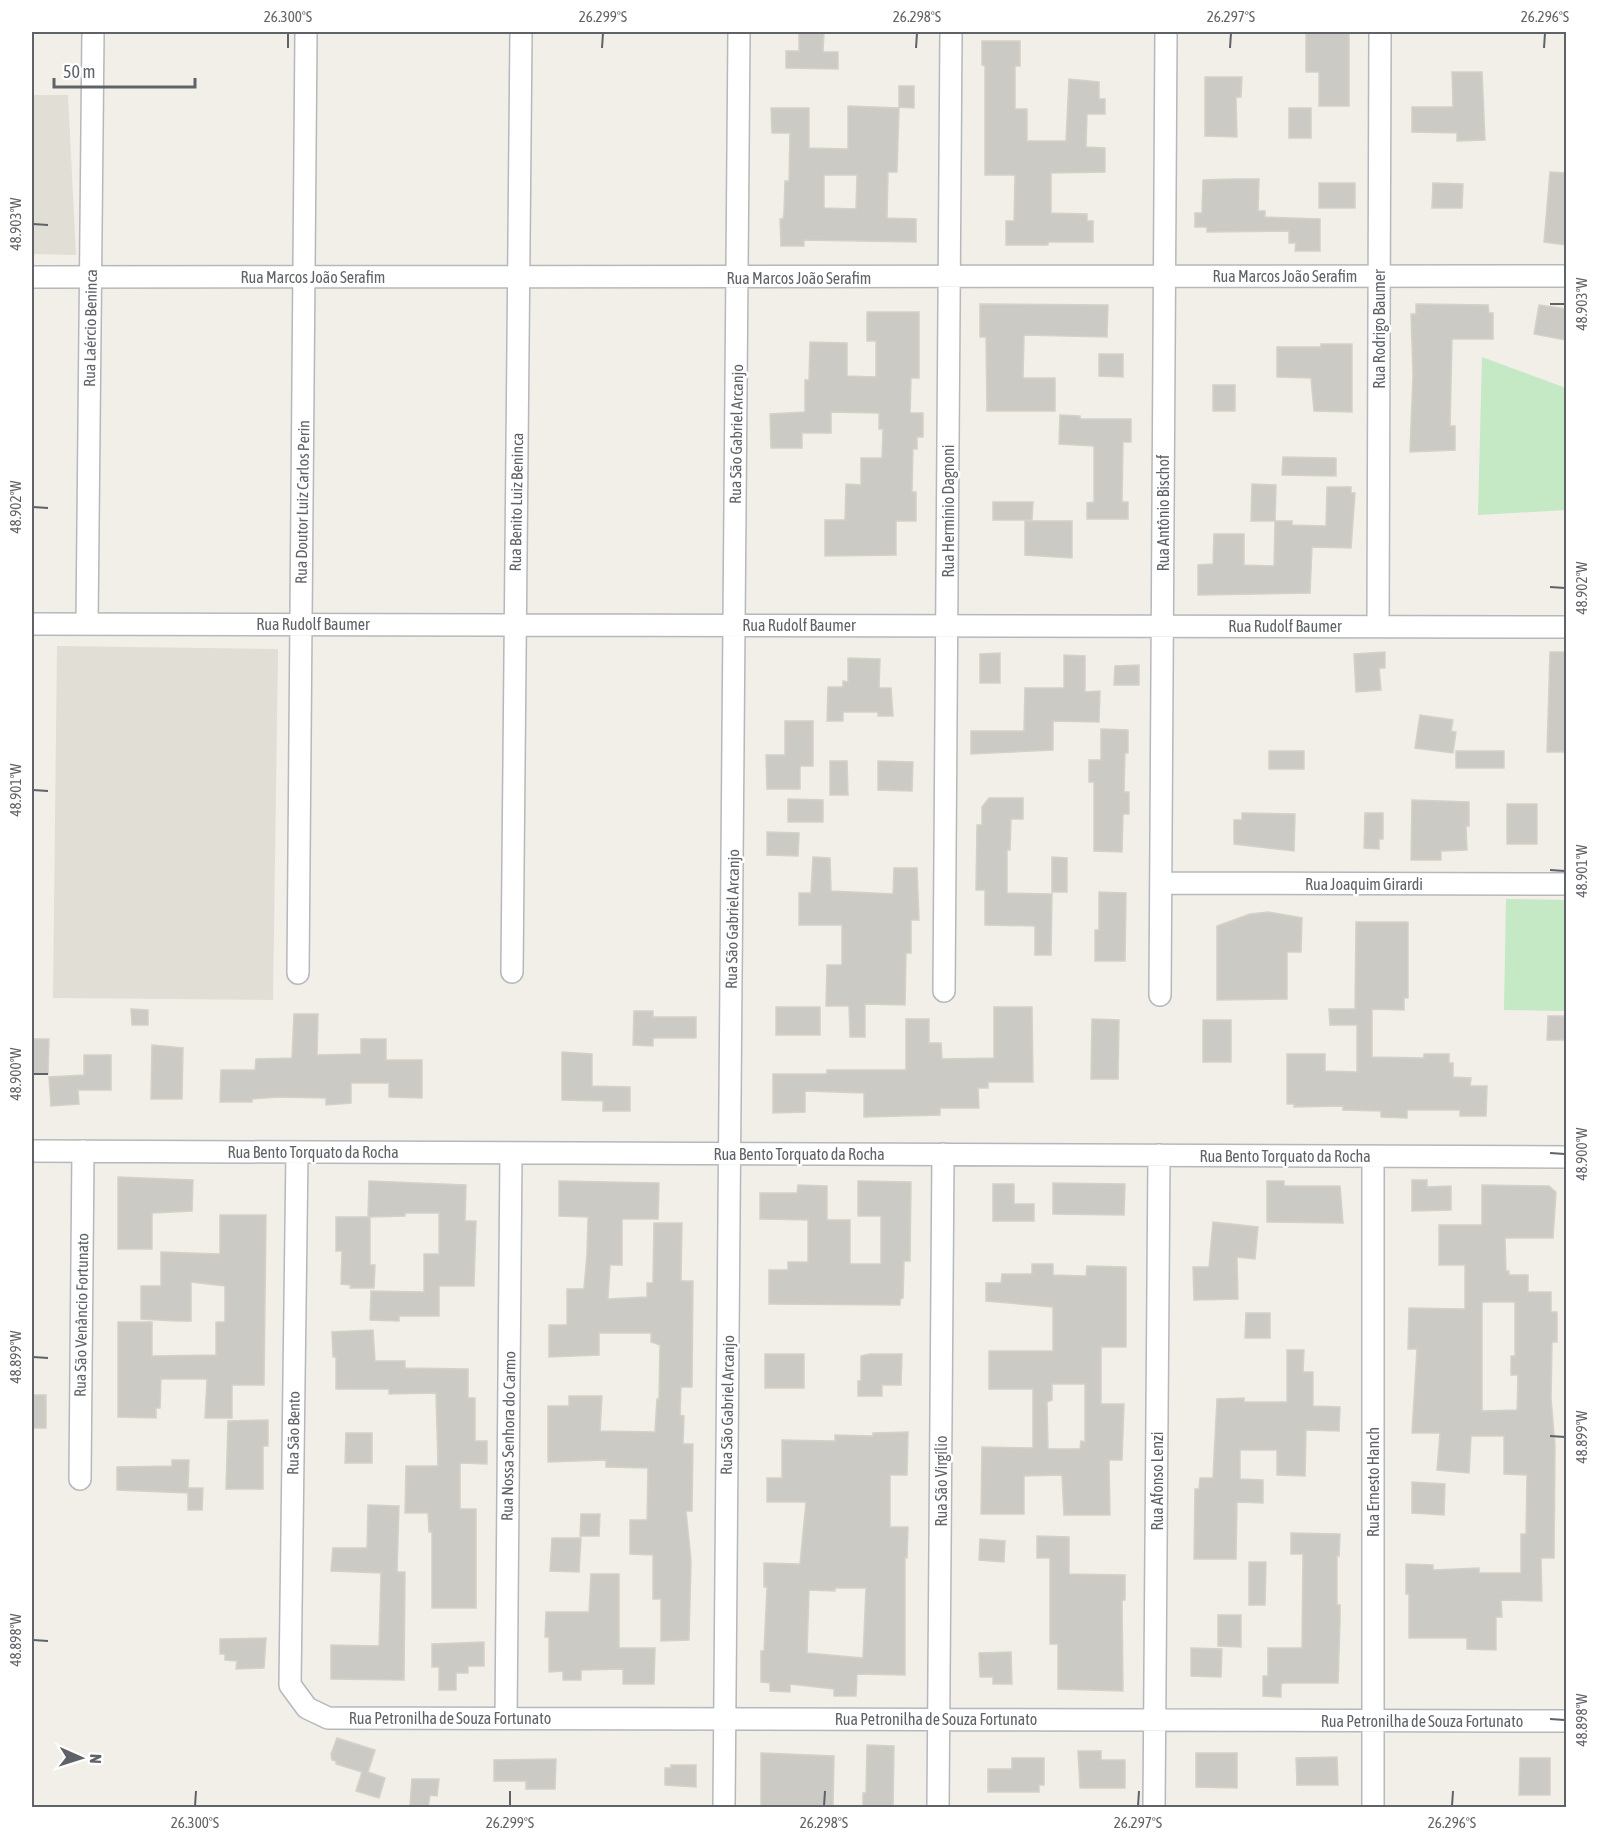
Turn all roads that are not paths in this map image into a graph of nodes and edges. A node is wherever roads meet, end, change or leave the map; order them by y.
1 (93, 32) edge
2 (306, 32) edge
3 (520, 32) edge
4 (740, 32) edge
5 (951, 32) edge
6 (1166, 32) edge
7 (1380, 32) edge
8 (1379, 276) junction
9 (1566, 276) edge
10 (32, 277) edge
11 (91, 277) junction
12 (304, 277) junction
13 (518, 277) junction
14 (950, 277) junction
15 (1165, 277) junction
16 (737, 278) junction
17 (32, 624) edge
18 (87, 624) junction
19 (301, 624) junction
20 (515, 625) junction
21 (734, 625) junction
22 (947, 626) junction
23 (1162, 626) junction
24 (1378, 626) junction
25 (1566, 627) edge
26 (1161, 883) junction
27 (1566, 884) edge
28 (512, 972) dead end
29 (298, 973) dead end
30 (944, 991) dead end
31 (1160, 995) dead end
32 (32, 1151) edge
33 (83, 1151) junction
34 (297, 1152) junction
35 (511, 1153) junction
36 (729, 1154) junction
37 (943, 1154) junction
38 (1159, 1155) junction
39 (1373, 1156) junction
40 (1566, 1157) edge
41 (80, 1479) dead end
42 (307, 1708) joint
43 (506, 1718) junction
44 (724, 1719) junction
45 (939, 1719) junction
46 (1155, 1720) junction
47 (1373, 1720) junction
48 (1566, 1721) edge
49 (724, 1808) edge
50 (938, 1808) edge
51 (1154, 1808) edge
52 (1373, 1808) edge

1 - 11 street, Rua Laércio Beninca
2 - 12 street, Rua Doutor Luiz Carlos Perin
3 - 13 street, Rua Benito Luiz Beninca
4 - 16 street, Rua São Gabriel Arcanjo
5 - 14 street, Rua Hermínio Dagnoni
6 - 15 street, Rua Antônio Bischof
7 - 8 street, Rua Rodrigo Baumer
8 - 9 street, Rua Marcos João Serafim
8 - 15 street, Rua Marcos João Serafim
8 - 24 street, Rua Rodrigo Baumer
10 - 11 street, Rua Marcos João Serafim
11 - 12 street, Rua Marcos João Serafim
11 - 18 street, Rua Laércio Beninca
12 - 13 street, Rua Marcos João Serafim
12 - 19 street, Rua Doutor Luiz Carlos Perin
13 - 16 street, Rua Marcos João Serafim
13 - 20 street, Rua Benito Luiz Beninca
14 - 15 street, Rua Marcos João Serafim
14 - 16 street, Rua Marcos João Serafim
14 - 22 street, Rua Hermínio Dagnoni
15 - 23 street, Rua Antônio Bischof
16 - 21 street, Rua São Gabriel Arcanjo
17 - 18 street, Rua Rudolf Baumer
18 - 19 street, Rua Rudolf Baumer
19 - 20 street, Rua Rudolf Baumer
19 - 29 street, Rua Doutor Luiz Carlos Perin
20 - 21 street, Rua Rudolf Baumer
20 - 28 street, Rua Benito Luiz Beninca
21 - 22 street, Rua Rudolf Baumer
21 - 36 street, Rua São Gabriel Arcanjo
22 - 23 street, Rua Rudolf Baumer
22 - 30 street, Rua Hermínio Dagnoni
23 - 24 street, Rua Rudolf Baumer
23 - 26 street, Rua Antônio Bischof
24 - 25 street, Rua Rudolf Baumer
26 - 27 street, Rua Joaquim Girardi
26 - 31 street, Rua Antônio Bischof
32 - 33 street, Rua Bento Torquato da Rocha
33 - 34 street, Rua Bento Torquato da Rocha
33 - 41 street, Rua São Venâncio Fortunato
34 - 35 street, Rua Bento Torquato da Rocha
34 - 42 street, Rua São Bento
35 - 36 street, Rua Bento Torquato da Rocha
35 - 43 street, Rua Nossa Senhora do Carmo
36 - 37 street, Rua Bento Torquato da Rocha
36 - 44 street, Rua São Gabriel Arcanjo
37 - 38 street, Rua Bento Torquato da Rocha
37 - 45 street, Rua São Virgílio
38 - 39 street, Rua Bento Torquato da Rocha
38 - 46 street, Rua Afonso Lenzi
39 - 40 street, Rua Bento Torquato da Rocha
39 - 47 street, Rua Ernesto Hanch
42 - 43 street, Rua Petronilha de Souza Fortunato
43 - 44 street, Rua Petronilha de Souza Fortunato
44 - 45 street, Rua Petronilha de Souza Fortunato
44 - 49 street, Rua São Gabriel Arcanjo
45 - 46 street, Rua Petronilha de Souza Fortunato
45 - 50 street, Rua São Virgílio
46 - 47 street, Rua Petronilha de Souza Fortunato
46 - 51 street, Rua Afonso Lenzi
47 - 48 street, Rua Petronilha de Souza Fortunato
47 - 52 street, Rua Ernesto Hanch

